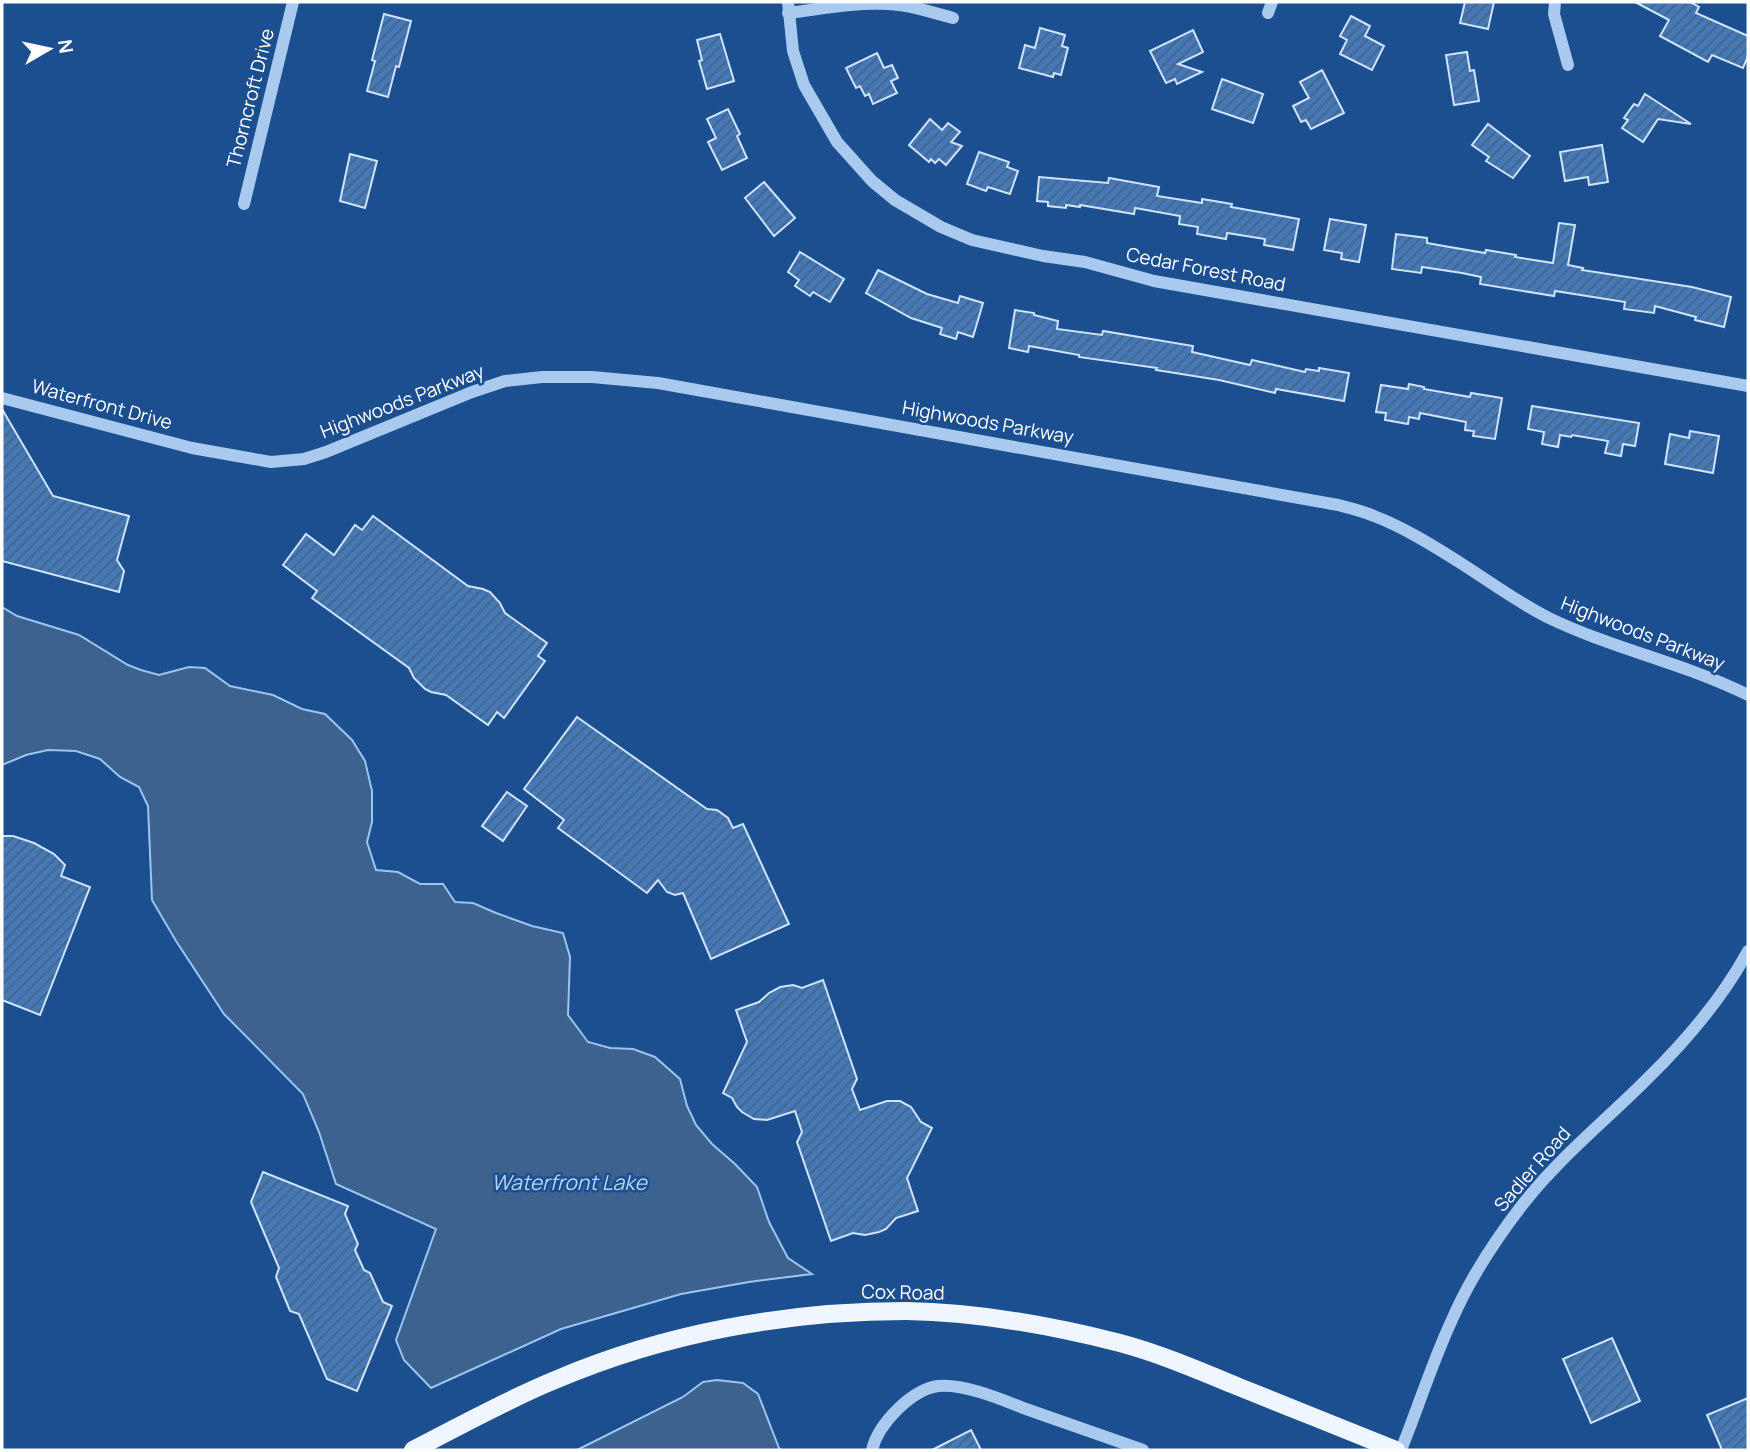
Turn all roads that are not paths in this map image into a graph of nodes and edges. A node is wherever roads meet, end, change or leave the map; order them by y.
1 (293, 2) edge
2 (1555, 2) edge
3 (788, 8) edge
4 (953, 18) dead end
5 (1568, 65) dead end
6 (244, 204) dead end
7 (1748, 386) edge
8 (2, 398) edge
9 (192, 448) joint
10 (1748, 695) edge
11 (1748, 951) edge
12 (413, 1450) edge
13 (872, 1450) edge
14 (1143, 1450) edge
15 (1398, 1450) edge

1 - 6 street, Thorncroft Drive
2 - 5 street
3 - 4 street
3 - 7 street, Cedar Forest Road
8 - 9 street, Waterfront Drive
9 - 10 street, Highwoods Parkway
11 - 15 street, Sadler Road
12 - 15 main road, Cox Road
13 - 14 street

